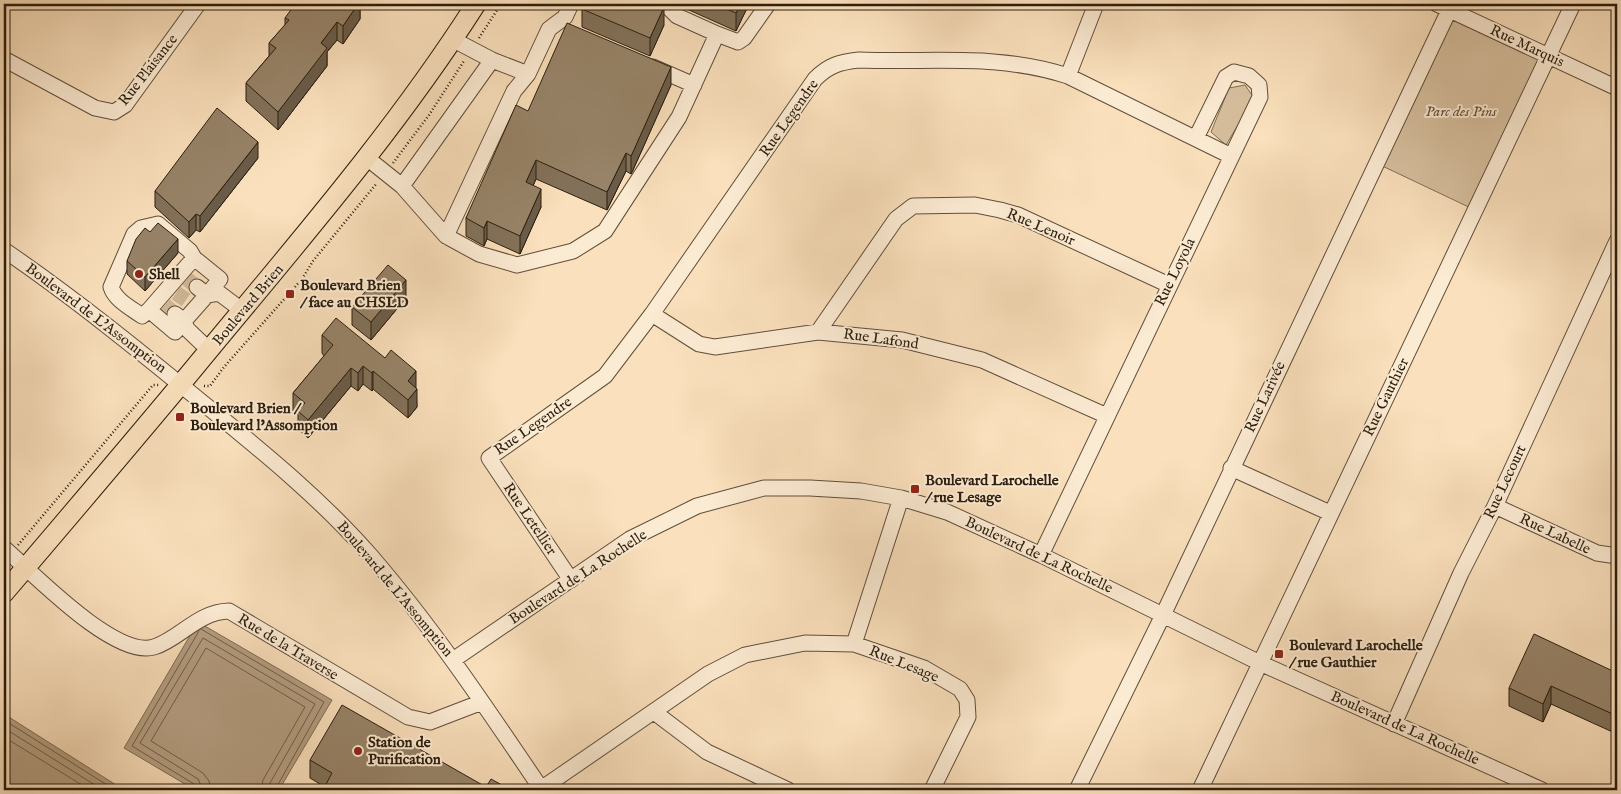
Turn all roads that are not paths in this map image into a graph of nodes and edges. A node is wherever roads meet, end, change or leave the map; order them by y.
1 (198, 4) edge
2 (476, 4) edge
3 (571, 4) edge
4 (665, 4) edge
5 (768, 4) edge
6 (1096, 4) edge
7 (1573, 4) edge
8 (1446, 6) edge
9 (555, 26) junction
10 (572, 33) edge
11 (717, 34) junction
12 (452, 39) junction
13 (1548, 55) junction
14 (4, 59) edge
15 (492, 60) junction
16 (642, 63) edge
17 (528, 74) junction
18 (1068, 76) junction
19 (694, 85) junction
20 (1617, 88) edge
21 (1196, 138) junction
22 (1231, 156) junction
23 (367, 158) junction
24 (402, 186) junction
25 (446, 236) junction
26 (1616, 246) edge
27 (4, 250) edge
28 (194, 258) junction
29 (193, 283) junction
30 (1169, 285) junction
31 (181, 297) junction
32 (125, 304) junction
33 (166, 310) junction
34 (243, 311) junction
35 (652, 314) junction
36 (108, 326) junction
37 (818, 332) junction
38 (209, 350) junction
39 (181, 384) junction
40 (1106, 416) junction
41 (489, 458) joint
42 (1232, 468) junction
43 (901, 498) junction
44 (1495, 506) junction
45 (1330, 513) junction
46 (7, 551) edge
47 (1041, 555) junction
48 (1617, 556) edge
49 (26, 567) junction
50 (571, 580) junction
51 (4, 593) edge
52 (1163, 615) junction
53 (854, 644) junction
54 (453, 660) junction
55 (1260, 663) junction
56 (482, 702) junction
57 (654, 712) junction
58 (1394, 724) junction
59 (1518, 785) edge
60 (542, 790) edge
61 (788, 790) edge
62 (932, 790) edge
63 (1077, 790) edge
64 (1200, 790) edge
65 (1542, 790) edge

1 - 14 street, Rue Plaisance
2 - 12 main road, Boulevard Brien
3 - 9 street
4 - 11 street
5 - 11 street
6 - 18 street
7 - 13 street, Rue Gauthier
8 - 13 street, Rue Marquis
8 - 42 street, Rue Larivée
9 - 10 street
9 - 17 street
11 - 19 street
12 - 15 street
12 - 23 main road, Boulevard Brien
13 - 20 street, Rue Marquis
13 - 45 street, Rue Gauthier
15 - 17 street
15 - 24 street
16 - 19 street
17 - 25 street
18 - 21 street, Rue Legendre
18 - 35 street, Rue Legendre
19 - 25 street
21 - 22 street, Rue Legendre
21 - 22 street, Rue Loyola
22 - 30 street, Rue Loyola
23 - 24 street
23 - 34 main road, Boulevard Brien
24 - 25 street
26 - 44 street, Rue Lecourt
27 - 36 street, Boulevard de L'Assomption
28 - 29 street
28 - 29 street
28 - 32 street
29 - 31 street
29 - 31 street
29 - 34 street
30 - 37 street, Rue Lenoir
30 - 40 street, Rue Loyola
31 - 33 street
31 - 33 street
32 - 33 street
32 - 36 street
33 - 38 street
34 - 38 main road, Boulevard Brien
35 - 37 street, Rue Lafond
35 - 41 street, Rue Legendre
36 - 39 street, Boulevard de L'Assomption
37 - 40 street, Rue Lafond
38 - 39 main road, Boulevard Brien
39 - 49 main road, Boulevard Brien
39 - 54 street, Boulevard de L'Assomption
40 - 47 street, Rue Loyola
41 - 50 street, Rue Letellier
42 - 45 street
42 - 52 street, Rue Larivée
43 - 47 street, Boulevard de La Rochelle
43 - 50 street, Boulevard de La Rochelle
43 - 53 street, Rue Lesage
44 - 48 street, Rue Labelle
44 - 58 street, Rue Lecourt
45 - 55 street, Rue Gauthier
46 - 49 street, Rue de la Traverse
47 - 52 street, Boulevard de La Rochelle
49 - 51 main road, Boulevard Brien
49 - 56 street, Rue de la Traverse
50 - 54 street, Boulevard de La Rochelle
52 - 55 street, Boulevard de La Rochelle
52 - 63 street, Rue Larivée
53 - 57 street, Rue Lesage
53 - 62 street, Rue Lesage
54 - 56 street, Boulevard de L'Assomption
55 - 58 street, Boulevard de La Rochelle
55 - 64 street, Rue Gauthier
56 - 60 street, Boulevard de L'Assomption
57 - 60 street, Rue Lesage
57 - 61 street
58 - 59 street, Boulevard de La Rochelle
59 - 65 street, Boulevard de La Rochelle

